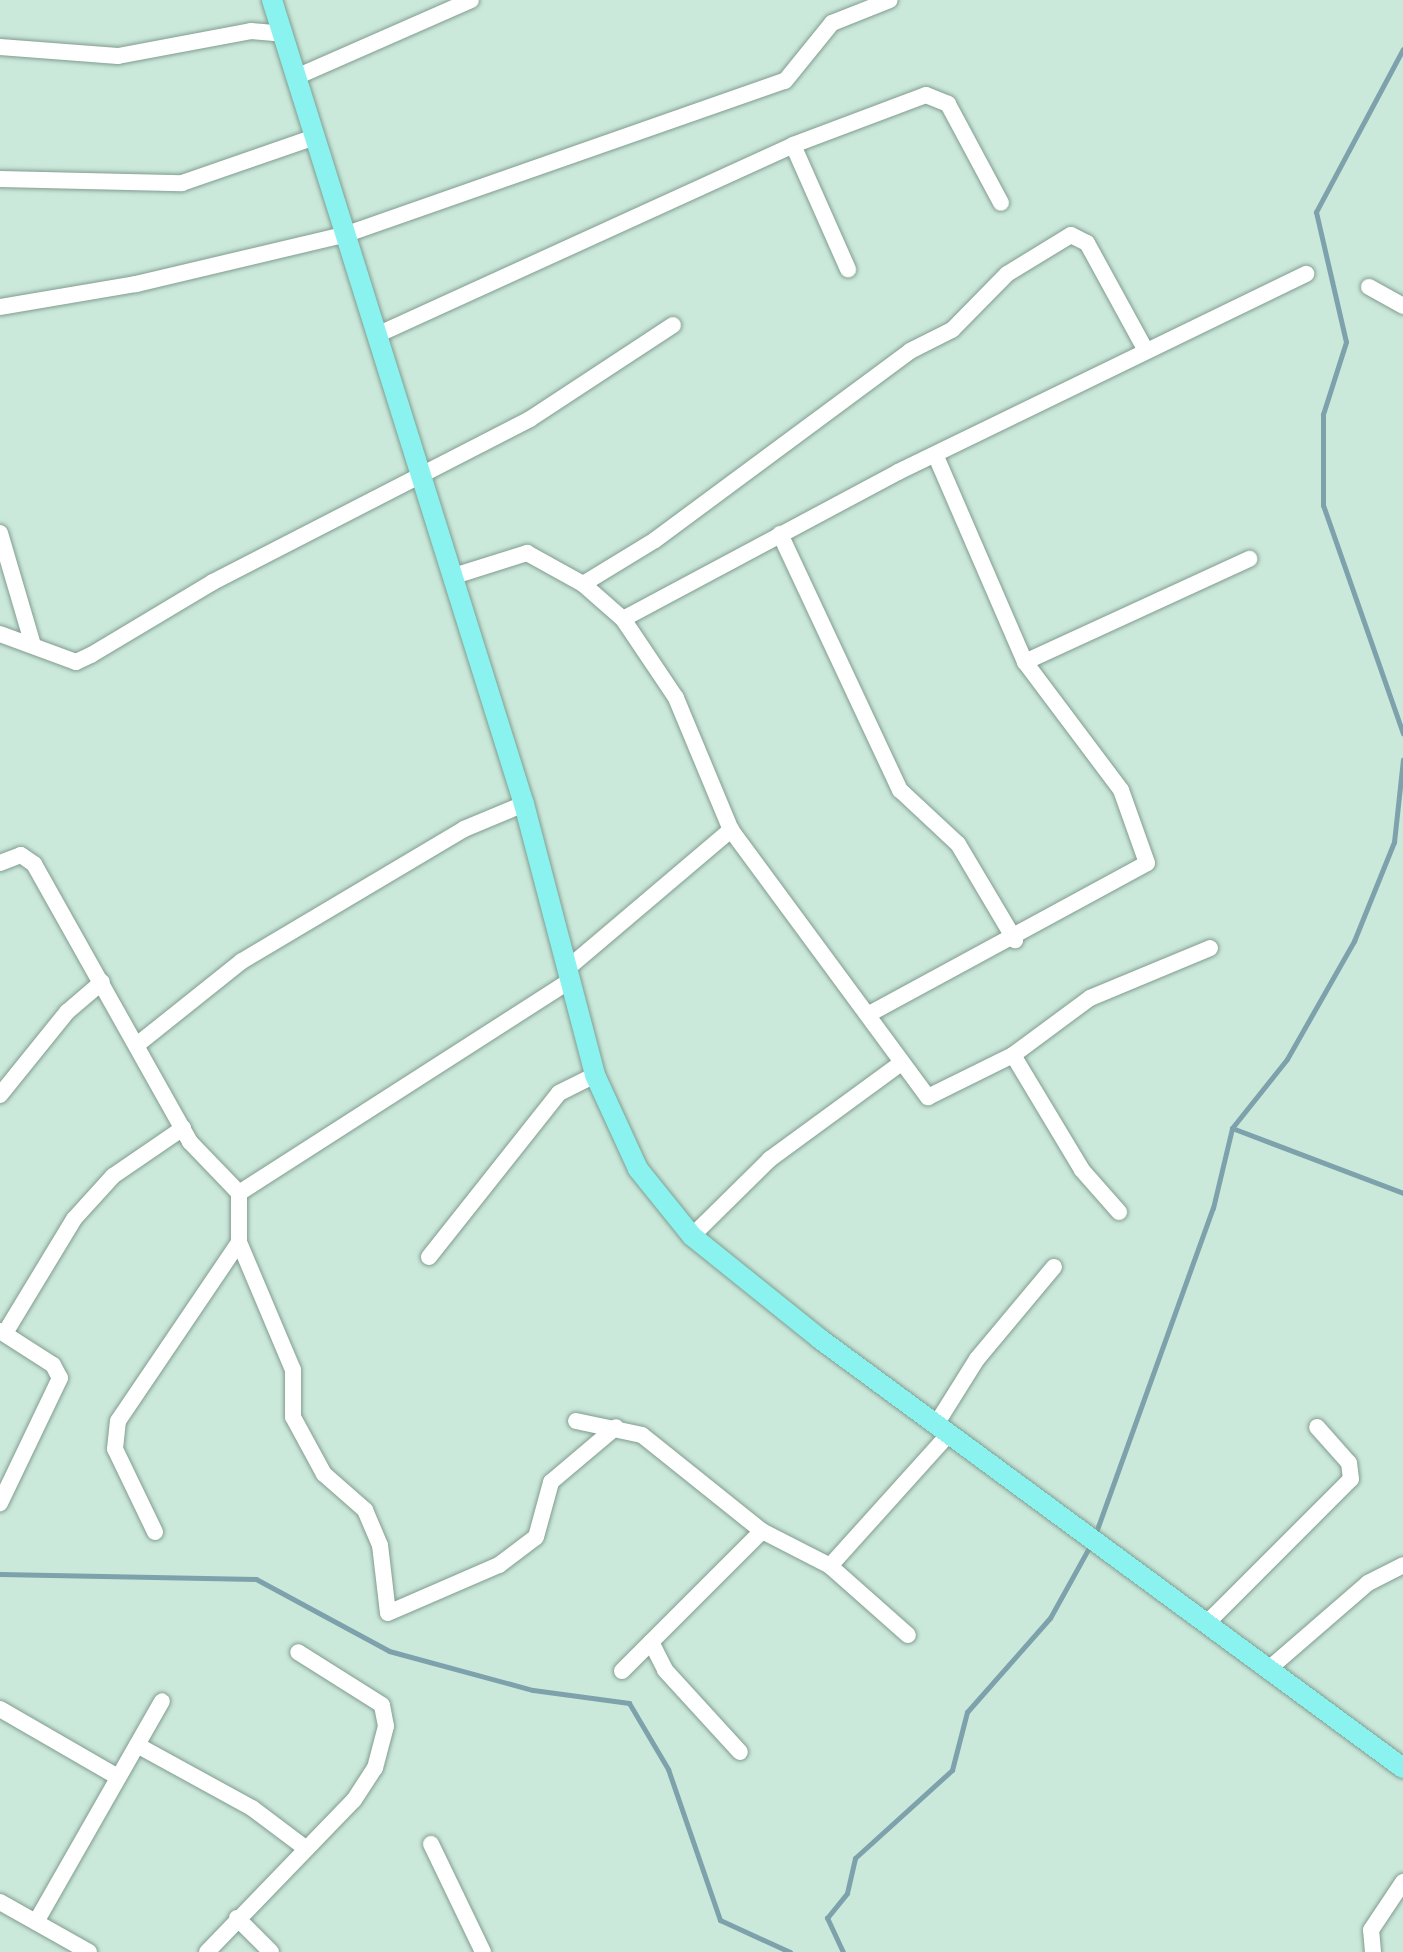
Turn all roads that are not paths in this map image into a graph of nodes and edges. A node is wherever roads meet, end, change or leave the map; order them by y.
1 (272, 0) edge
2 (471, 0) edge
3 (890, 0) edge
4 (283, 34) junction
5 (0, 47) edge
6 (296, 77) junction
7 (315, 137) junction
8 (793, 145) junction
9 (0, 179) edge
10 (1001, 203) dead end
11 (347, 234) junction
12 (848, 269) dead end
13 (1306, 274) dead end
14 (1369, 287) dead end
15 (1403, 306) edge
16 (0, 307) edge
17 (673, 325) dead end
18 (379, 334) junction
19 (1145, 349) junction
20 (936, 456) junction
21 (424, 477) junction
22 (0, 533) edge
23 (780, 534) junction
24 (1249, 559) dead end
25 (454, 576) junction
26 (583, 584) junction
27 (623, 619) junction
28 (0, 634) edge
29 (33, 645) junction
30 (1025, 662) junction
31 (524, 804) junction
32 (731, 830) junction
33 (0, 863) edge
34 (1015, 940) junction
35 (1210, 948) dead end
36 (569, 974) junction
37 (102, 982) junction
38 (871, 1013) junction
39 (138, 1044) junction
40 (1013, 1055) junction
41 (901, 1063) junction
42 (595, 1075) junction
43 (0, 1095) edge
44 (183, 1128) junction
45 (239, 1193) junction
46 (1119, 1212) dead end
47 (692, 1236) junction
48 (239, 1242) junction
49 (429, 1257) dead end
50 (1054, 1267) dead end
51 (2, 1332) edge
52 (576, 1421) dead end
53 (616, 1427) junction
54 (1317, 1427) dead end
55 (941, 1431) junction
56 (0, 1503) edge
57 (762, 1531) junction
58 (155, 1532) dead end
59 (1403, 1565) edge
60 (830, 1566) junction
61 (1208, 1622) junction
62 (908, 1635) dead end
63 (651, 1642) junction
64 (298, 1652) dead end
65 (1271, 1667) junction
66 (622, 1671) dead end
67 (162, 1701) dead end
68 (0, 1709) edge
69 (137, 1745) junction
70 (740, 1752) dead end
71 (1403, 1768) edge
72 (116, 1776) junction
73 (431, 1844) dead end
74 (305, 1848) junction
75 (1403, 1882) edge
76 (0, 1902) edge
77 (237, 1918) junction
78 (36, 1922) junction
79 (89, 1952) edge
80 (207, 1952) edge
81 (271, 1952) edge
82 (483, 1952) edge
83 (1373, 1952) edge

1 - 4 main road
2 - 6 street
3 - 11 street
4 - 5 street
4 - 6 main road
6 - 7 main road
7 - 9 street
7 - 11 main road
8 - 10 street
8 - 12 street
8 - 18 street
11 - 16 street
11 - 18 main road
13 - 19 street
14 - 15 street
17 - 21 street
18 - 21 main road
19 - 20 street
19 - 26 street
20 - 23 street
20 - 30 street
21 - 25 main road
21 - 29 street
22 - 29 street
23 - 27 street
23 - 34 street
24 - 30 street
25 - 26 street
25 - 31 main road
26 - 27 street
27 - 32 street
28 - 29 street
30 - 34 street
31 - 36 main road
31 - 39 street
32 - 36 street
32 - 38 street
33 - 37 street
34 - 38 street
35 - 40 street
36 - 42 main road
36 - 45 street
37 - 39 street
37 - 43 street
38 - 41 street
39 - 44 street
40 - 41 street
40 - 46 street
41 - 47 street
42 - 47 main road
42 - 49 street
44 - 45 street
44 - 51 street
45 - 48 street
47 - 55 main road
48 - 53 street
48 - 58 street
50 - 55 street
51 - 56 street
52 - 53 street
53 - 57 street
54 - 61 street
55 - 60 street
55 - 61 main road
57 - 60 street
57 - 63 street
59 - 65 street
60 - 62 street
61 - 65 main road
63 - 66 street
63 - 70 street
64 - 74 street
65 - 71 main road
67 - 69 street
68 - 72 street
69 - 72 street
69 - 74 street
72 - 78 street
73 - 82 street
74 - 77 street
75 - 83 street
76 - 78 street
77 - 80 street
77 - 81 street
78 - 79 street

